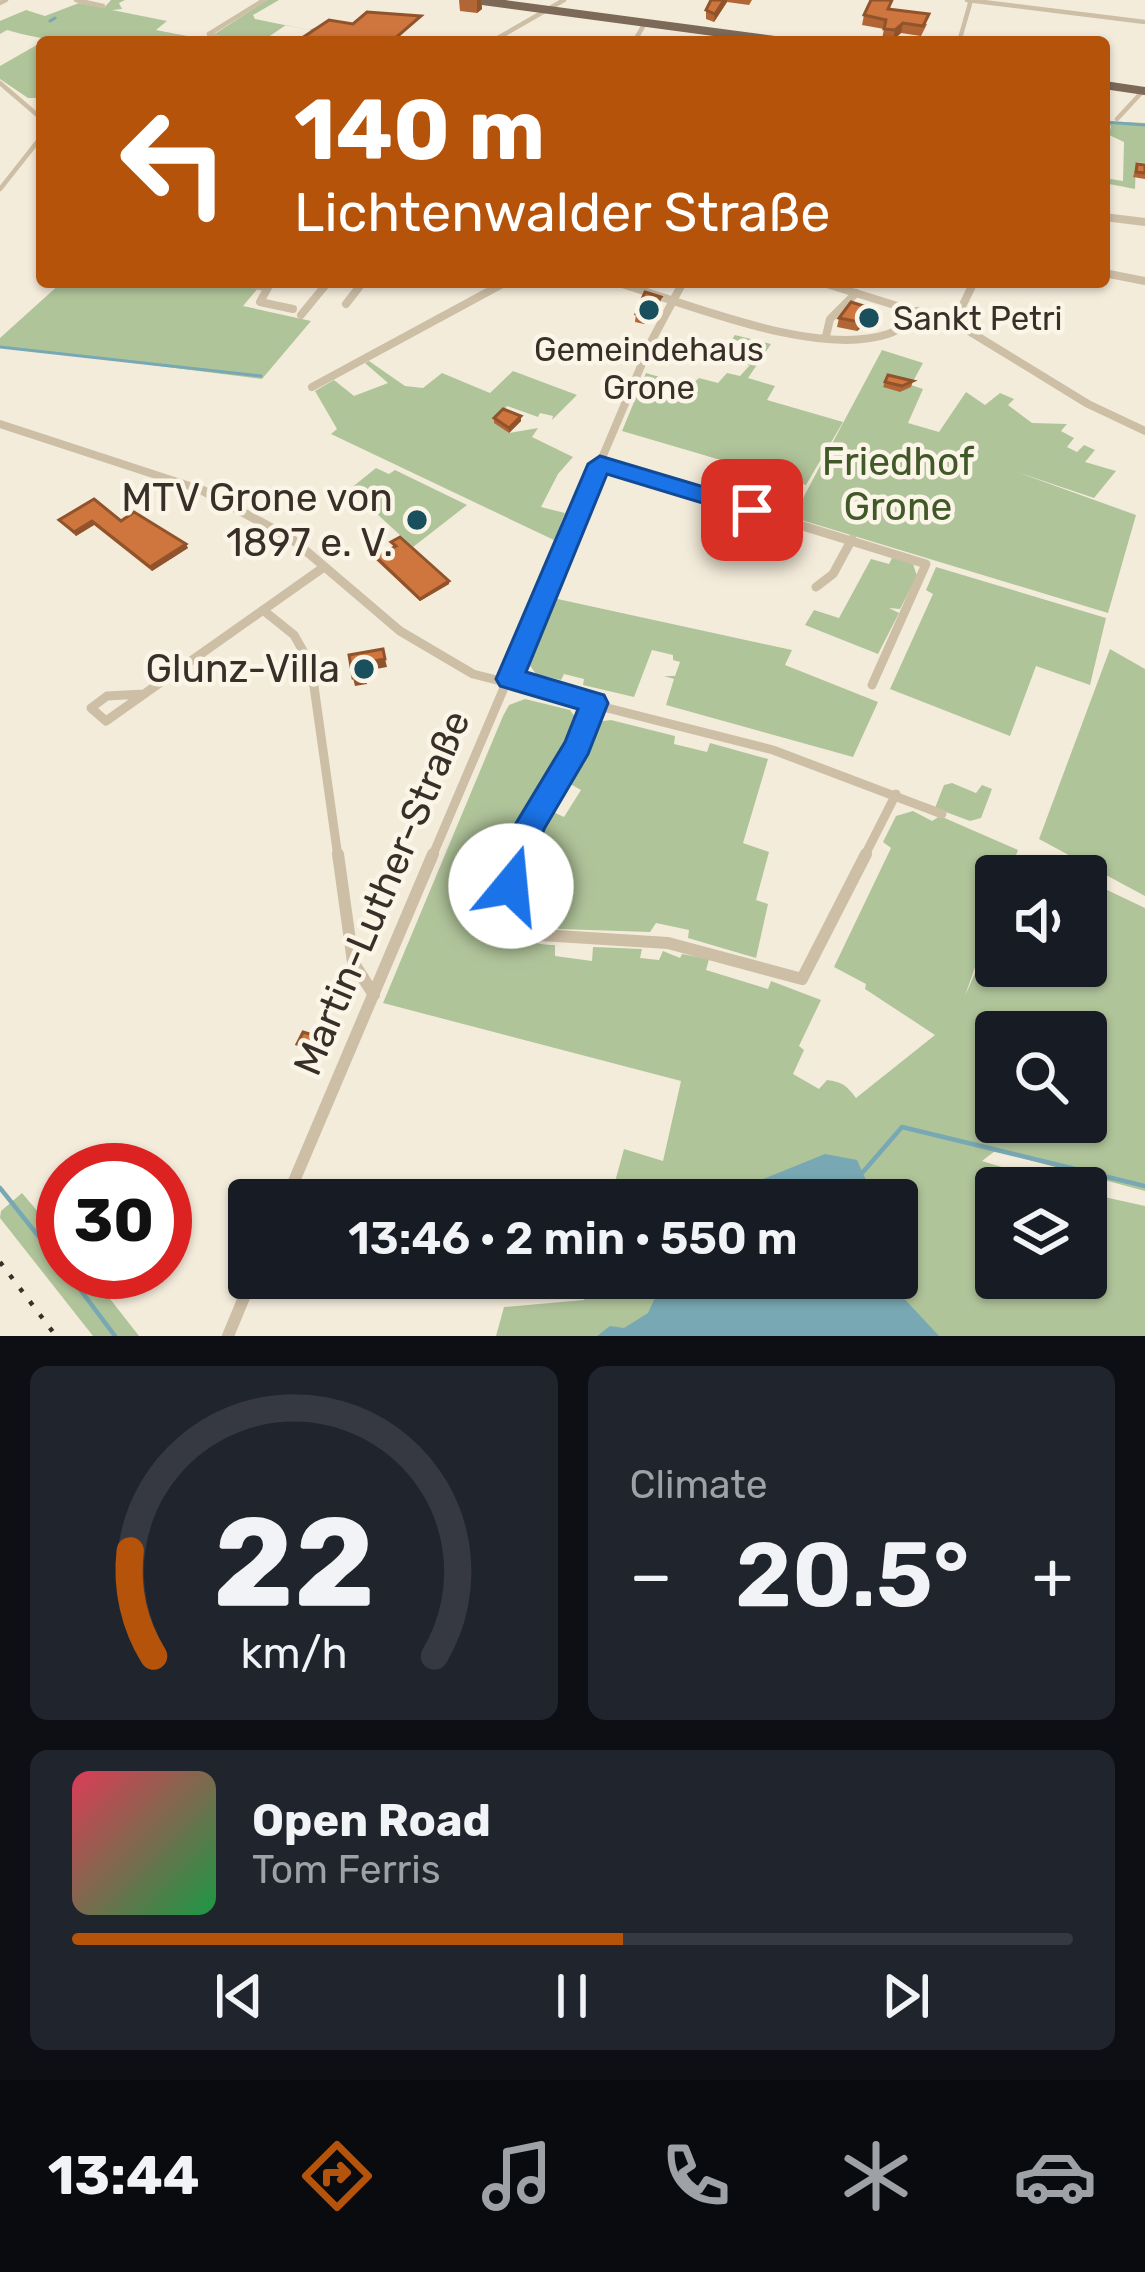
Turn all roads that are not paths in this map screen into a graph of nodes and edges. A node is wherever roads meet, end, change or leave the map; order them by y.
1 (76, 0) edge
2 (264, 0) edge
3 (475, 0) edge
4 (499, 0) edge
5 (564, 0) edge
6 (969, 0) edge
7 (1109, 2) edge
8 (104, 6) dead end
9 (550, 9) junction
10 (1108, 18) junction
11 (1145, 22) edge
12 (645, 23) junction
13 (215, 36) edge
14 (502, 36) edge
15 (637, 36) edge
16 (717, 36) edge
17 (762, 36) edge
18 (960, 36) edge
19 (0, 83) edge
20 (1110, 85) edge
21 (1144, 90) edge
22 (36, 114) edge
23 (1117, 119) dead end
24 (36, 143) edge
25 (0, 188) edge
26 (1110, 218) edge
27 (1145, 222) edge
28 (1110, 274) edge
29 (1145, 280) edge
30 (267, 288) edge
31 (322, 288) edge
32 (359, 288) edge
33 (495, 288) edge
34 (637, 288) edge
35 (680, 288) edge
36 (842, 288) edge
37 (971, 288) edge
38 (856, 292) junction
39 (674, 298) junction
40 (248, 302) dead end
41 (260, 302) junction
42 (346, 304) dead end
43 (917, 311) junction
44 (954, 322) junction
45 (826, 336) junction
46 (312, 387) dead end
47 (0, 424) edge
48 (1145, 431) edge
49 (600, 464) junction
50 (852, 539) junction
51 (324, 567) junction
52 (816, 587) dead end
53 (263, 610) junction
54 (508, 681) junction
55 (872, 685) dead end
56 (144, 694) junction
57 (594, 703) junction
58 (896, 794) junction
59 (942, 814) dead end
60 (374, 995) junction
61 (295, 1179) edge
62 (243, 1299) edge
63 (228, 1336) edge

1 - 8 street
2 - 13 street
3 - 9 main road
4 - 9 main road
5 - 9 street
6 - 10 street
6 - 18 street
7 - 10 street
9 - 12 main road
9 - 14 street
9 - 17 main road
10 - 11 street
12 - 15 street
12 - 16 main road
19 - 22 street
20 - 21 main road
21 - 23 street
24 - 25 street
26 - 27 street
28 - 29 street
30 - 41 street
31 - 41 street
32 - 42 street
33 - 46 street
34 - 39 street
35 - 39 street, Martin-Luther-Straße
36 - 38 street
37 - 44 street
38 - 43 street
38 - 45 street
39 - 45 street
39 - 49 street, Martin-Luther-Straße
40 - 41 street
43 - 44 street
43 - 45 street
44 - 48 street
47 - 51 street
49 - 50 street
49 - 54 street, Martin-Luther-Straße
50 - 52 street
50 - 55 street
51 - 53 street
51 - 54 street
53 - 56 street
53 - 60 street
54 - 57 street
54 - 60 street, Martin-Luther-Straße
56 - 56 street
57 - 58 street
57 - 58 street
58 - 59 street
60 - 61 street, Martin-Luther-Straße
62 - 63 street

